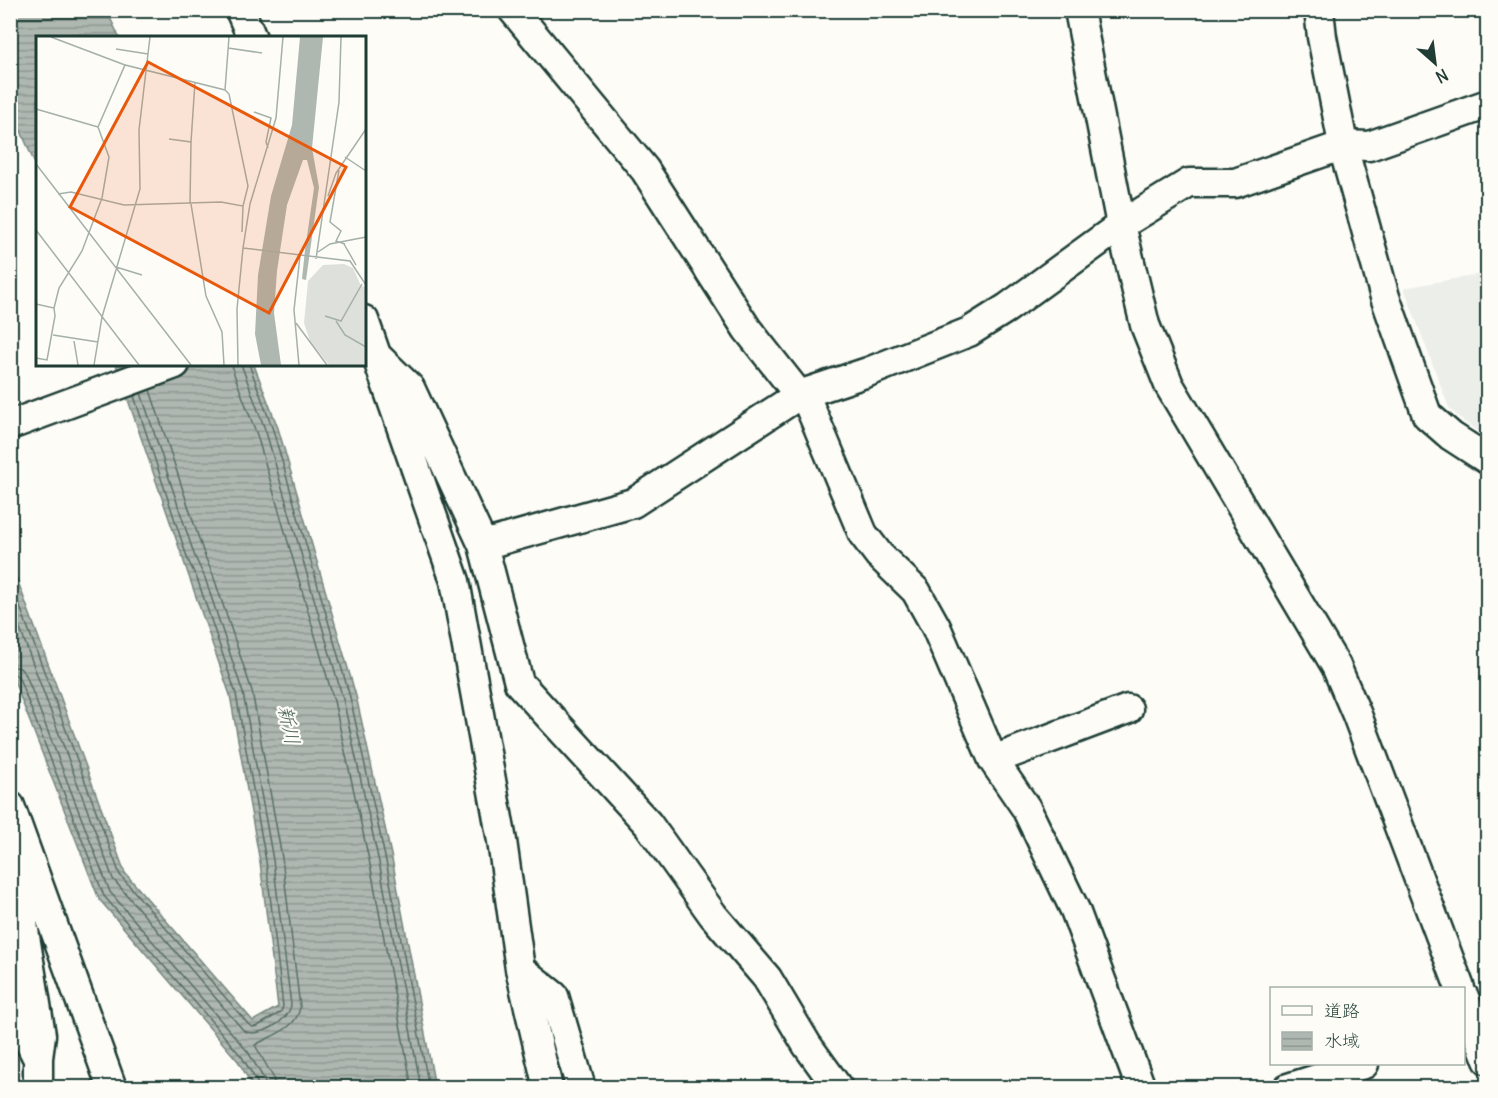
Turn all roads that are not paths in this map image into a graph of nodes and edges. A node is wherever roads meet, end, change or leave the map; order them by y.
1 (240, 10) edge
2 (513, 10) edge
3 (1079, 10) edge
4 (1319, 10) edge
5 (251, 36) edge
6 (1488, 104) edge
7 (1344, 145) junction
8 (1121, 225) junction
9 (366, 325) edge
10 (378, 357) junction
11 (170, 366) edge
12 (801, 394) junction
13 (13, 424) edge
14 (1488, 460) edge
15 (483, 545) junction
16 (1128, 709) dead end
17 (993, 760) junction
18 (13, 813) edge
19 (520, 969) junction
20 (1460, 987) edge
21 (10, 999) edge
22 (1465, 1000) edge
23 (1481, 1053) edge
24 (38, 1058) junction
25 (1361, 1065) edge
26 (38, 1088) edge
27 (112, 1088) edge
28 (548, 1088) edge
29 (581, 1088) edge
30 (838, 1088) edge
31 (1141, 1088) edge
32 (1288, 1088) edge

1 - 5 street
2 - 12 street
3 - 8 street
4 - 7 street
6 - 7 street
7 - 8 street
7 - 14 street
8 - 12 street
8 - 20 street
9 - 10 street
10 - 15 street
10 - 19 street
11 - 13 street
12 - 15 street
12 - 17 street
15 - 30 street
16 - 17 street
17 - 31 street
18 - 24 street
18 - 27 street
19 - 28 street
19 - 29 street
21 - 24 street
22 - 23 street
24 - 26 street
25 - 32 street

